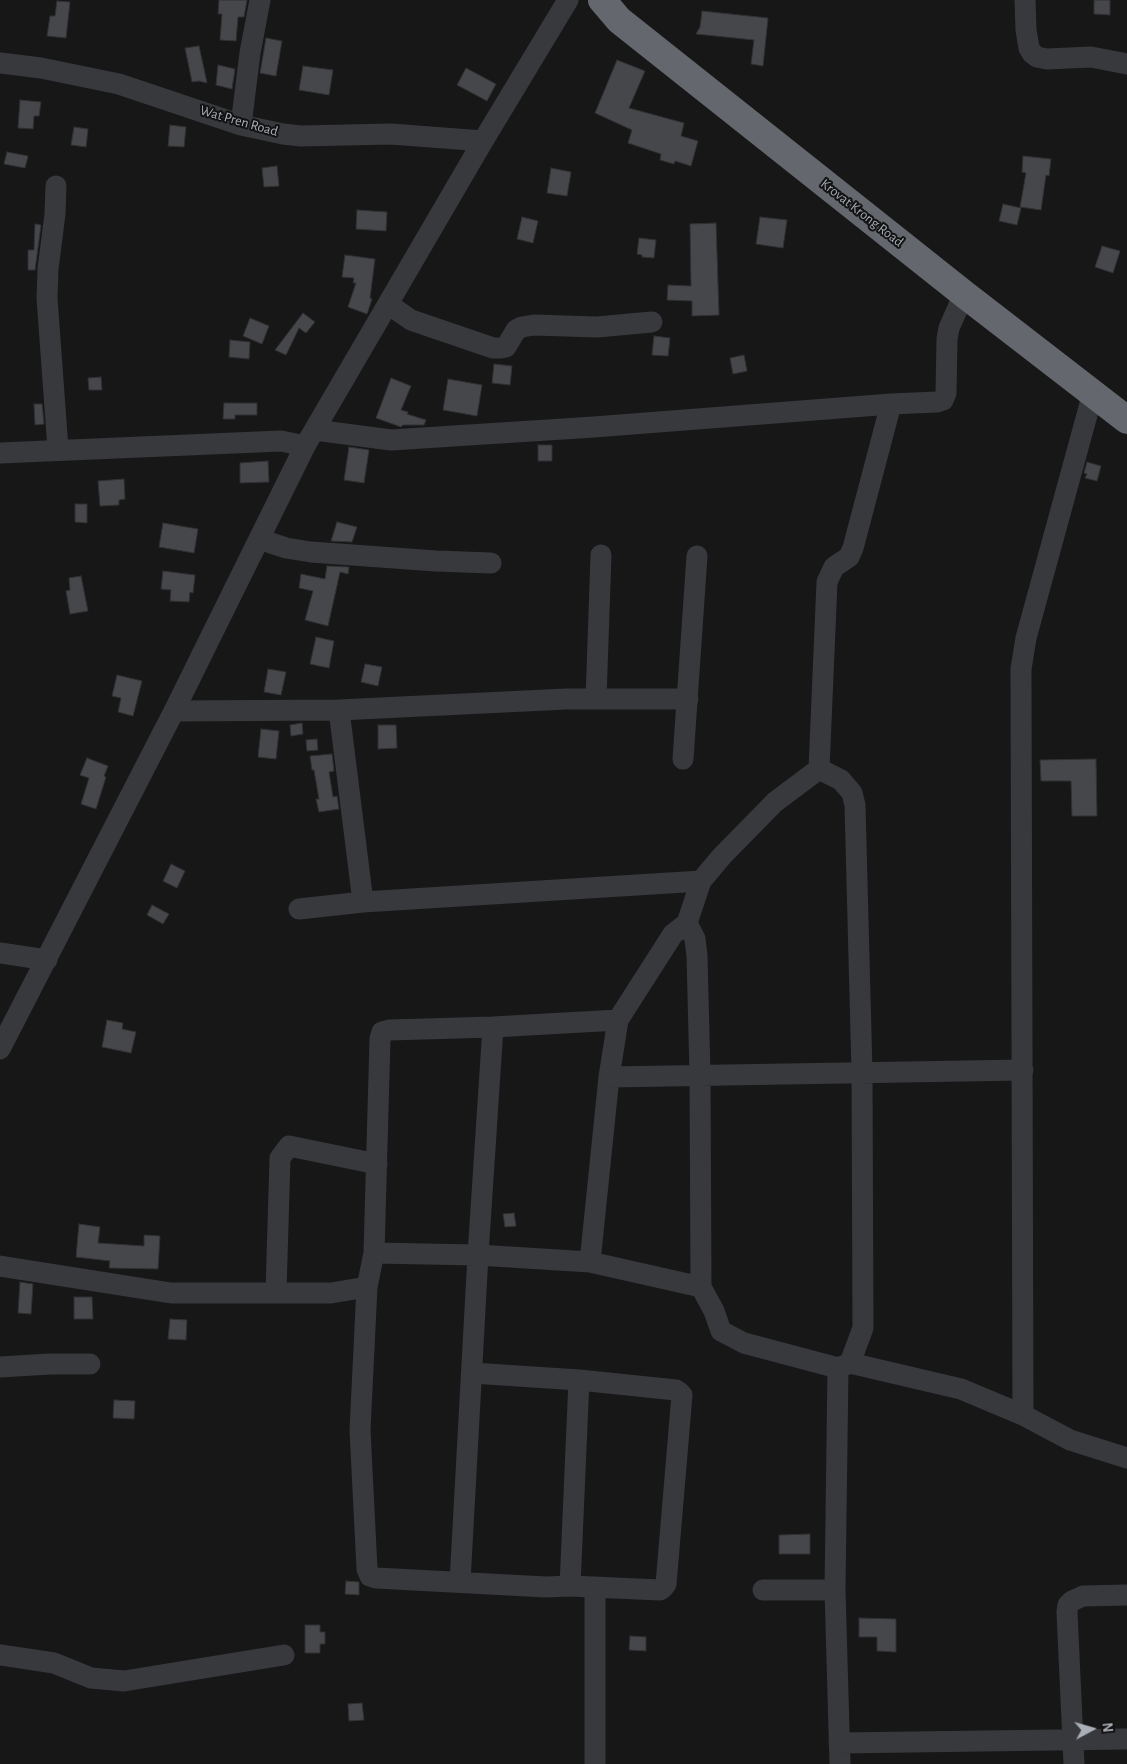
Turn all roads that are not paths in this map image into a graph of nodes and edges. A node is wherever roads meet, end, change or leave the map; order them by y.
1 (260, 0) edge
2 (568, 0) edge
3 (602, 0) edge
4 (1025, 0) edge
5 (0, 64) edge
6 (1127, 64) edge
7 (241, 125) junction
8 (483, 141) junction
9 (56, 186) dead end
10 (964, 294) junction
11 (388, 304) junction
12 (652, 322) dead end
13 (1092, 393) junction
14 (891, 404) junction
15 (1127, 420) edge
16 (310, 438) junction
17 (58, 449) junction
18 (0, 453) edge
19 (272, 543) junction
20 (601, 555) dead end
21 (697, 556) dead end
22 (491, 562) dead end
23 (596, 698) junction
24 (688, 699) junction
25 (339, 710) junction
26 (174, 711) junction
27 (683, 759) dead end
28 (819, 769) junction
29 (701, 881) junction
30 (363, 902) junction
31 (299, 909) dead end
32 (687, 923) junction
33 (0, 953) edge
34 (47, 960) junction
35 (618, 1020) junction
36 (493, 1027) junction
37 (0, 1049) edge
38 (1023, 1070) junction
39 (862, 1072) junction
40 (700, 1074) junction
41 (609, 1076) junction
42 (377, 1164) junction
43 (374, 1253) junction
44 (478, 1254) junction
45 (590, 1262) junction
46 (0, 1266) edge
47 (367, 1287) junction
48 (701, 1287) junction
49 (276, 1292) junction
50 (90, 1364) dead end
51 (844, 1365) junction
52 (0, 1367) edge
53 (472, 1373) junction
54 (579, 1380) junction
55 (1023, 1415) junction
56 (1127, 1458) edge
57 (460, 1582) junction
58 (570, 1586) junction
59 (595, 1587) junction
60 (763, 1590) dead end
61 (835, 1590) junction
62 (1127, 1595) edge
63 (0, 1655) edge
64 (284, 1655) dead end
65 (1072, 1739) junction
66 (1127, 1739) edge
67 (839, 1754) edge
68 (595, 1764) edge
69 (1074, 1764) edge

1 - 7 street
2 - 8 street
3 - 10 highway, Krovat Krong Road
4 - 6 street
5 - 7 street, Wat Pren Road
7 - 8 street, Wat Pren Road
8 - 11 street
9 - 17 street
10 - 13 highway, Krovat Krong Road
10 - 14 street
11 - 12 street
11 - 16 street
13 - 15 highway, Krovat Krong Road
13 - 38 street
14 - 16 street
14 - 28 street
16 - 17 street
16 - 19 street
17 - 18 street
19 - 22 street
19 - 26 street
20 - 23 street
21 - 24 street
23 - 24 street
23 - 25 street
24 - 27 street
25 - 26 street
25 - 30 street
26 - 34 street
28 - 29 street
28 - 39 street
29 - 30 street
29 - 32 street
30 - 31 street
32 - 35 street
32 - 40 street
33 - 34 street
34 - 37 street
35 - 36 street
35 - 41 street
36 - 42 street
36 - 44 street
38 - 39 street
38 - 55 street
39 - 40 street
39 - 51 street
40 - 41 street
40 - 48 street
41 - 45 street
42 - 43 street
42 - 49 street
43 - 44 street
43 - 47 street
44 - 45 street
44 - 53 street
45 - 48 street
46 - 49 street
47 - 49 street
47 - 57 street
48 - 51 street
50 - 52 street
51 - 55 street
51 - 61 street
53 - 54 street
53 - 57 street
54 - 58 street
54 - 59 street
55 - 56 street
57 - 58 street
58 - 59 street
59 - 68 street
60 - 61 street
61 - 67 street
62 - 65 street
63 - 64 street
65 - 66 street
65 - 67 street
65 - 69 street

